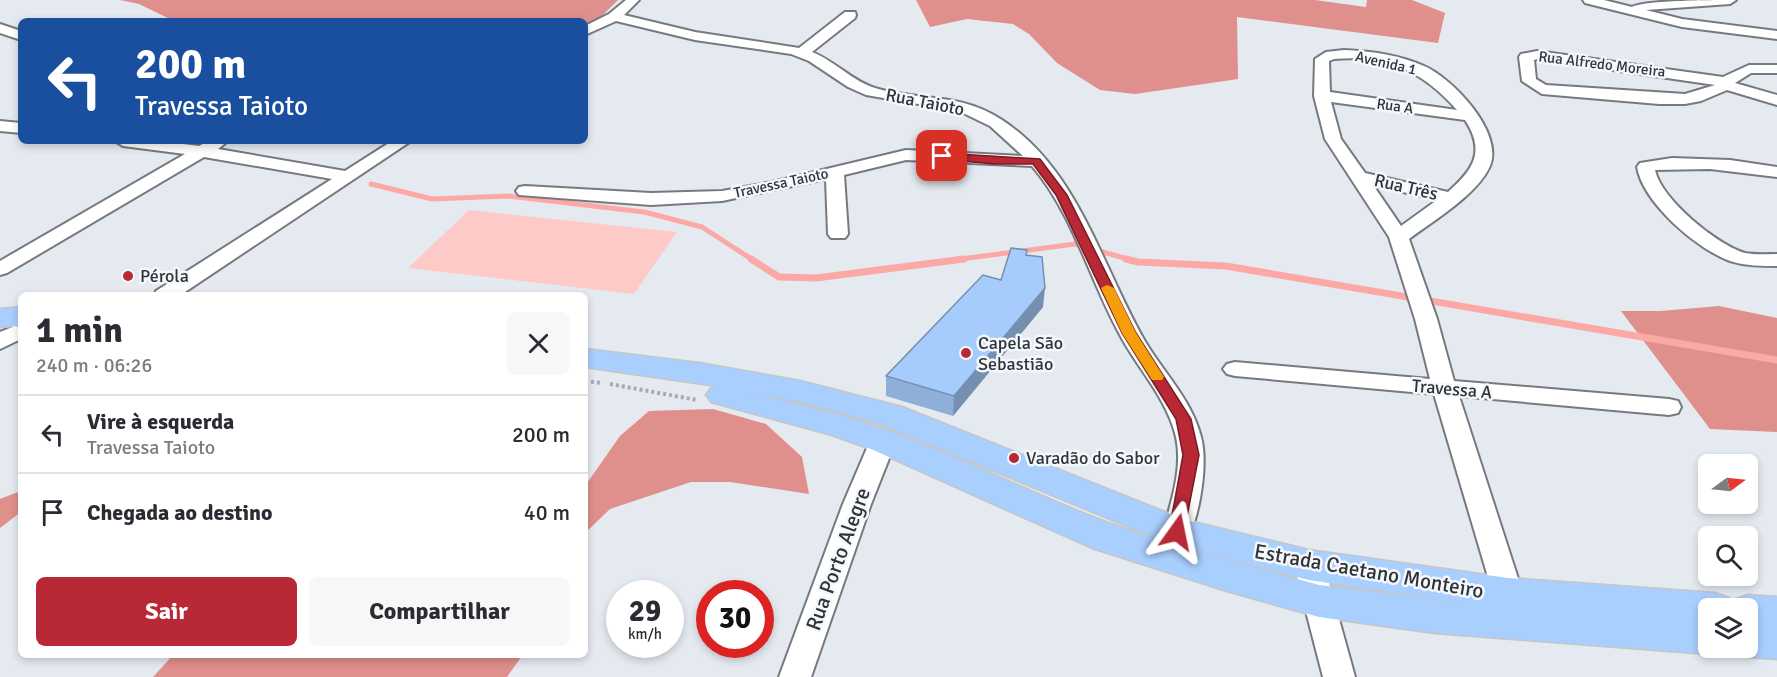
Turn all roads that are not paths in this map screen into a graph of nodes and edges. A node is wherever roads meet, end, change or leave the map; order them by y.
1 (633, 0) edge
2 (1589, 0) edge
3 (1730, 0) edge
4 (1619, 8) junction
5 (850, 15) dead end
6 (614, 17) junction
7 (0, 28) edge
8 (588, 30) edge
9 (18, 35) edge
10 (1777, 35) edge
11 (802, 53) junction
12 (1777, 69) edge
13 (1725, 83) junction
14 (1322, 96) junction
15 (1777, 100) edge
16 (1468, 116) junction
17 (0, 126) edge
18 (18, 128) edge
19 (145, 144) edge
20 (216, 144) edge
21 (398, 144) edge
22 (204, 152) junction
23 (1036, 161) junction
24 (835, 172) junction
25 (1777, 172) edge
26 (348, 177) junction
27 (1360, 177) junction
28 (525, 191) dead end
29 (1452, 198) junction
30 (838, 234) dead end
31 (1399, 237) junction
32 (1777, 260) edge
33 (0, 268) edge
34 (170, 292) edge
35 (588, 358) edge
36 (1235, 369) dead end
37 (588, 375) edge
38 (1444, 388) junction
39 (1669, 407) dead end
40 (883, 441) junction
41 (1177, 532) junction
42 (1309, 565) junction
43 (1508, 594) junction
44 (1319, 600) junction
45 (1698, 608) edge
46 (1758, 612) edge
47 (1777, 613) edge
48 (1698, 636) edge
49 (1758, 641) edge
50 (1777, 642) edge
51 (795, 677) edge
52 (1339, 677) edge

1 - 6 street
2 - 4 street
3 - 4 street
4 - 10 street
5 - 11 street
6 - 8 street
6 - 11 street, Rua Taioto
7 - 9 street
11 - 23 street, Rua Taioto
12 - 13 street, Rua Alfredo Moreira
13 - 13 street, Rua Alfredo Moreira
13 - 15 street
14 - 16 street, Rua A
14 - 16 street, Avenida 1
14 - 27 street, Avenida 1
16 - 29 street, Avenida 1
17 - 18 street
19 - 22 street
20 - 22 street
21 - 26 street
22 - 26 street
22 - 33 street
23 - 24 street, Travessa Taioto
23 - 41 street, Rua Taioto
24 - 28 street, Travessa Taioto
24 - 30 street
25 - 32 street
26 - 34 street
27 - 29 street, Rua Três
27 - 31 street, Avenida 1
29 - 31 street, Avenida 1
31 - 38 street, Avenida 1
35 - 41 main road, Estrada Caetano Monteiro
36 - 38 street, Travessa A
37 - 40 main road, Estrada Caetano Monteiro
38 - 39 street, Travessa A
38 - 43 street, Avenida 1
40 - 44 main road, Estrada Caetano Monteiro
40 - 51 street, Rua Porto Alegre
41 - 42 main road, Estrada Caetano Monteiro
42 - 43 main road, Estrada Caetano Monteiro
42 - 44 street
43 - 45 main road, Estrada Caetano Monteiro
44 - 48 main road, Estrada Caetano Monteiro
44 - 52 street
46 - 47 main road
49 - 50 main road

